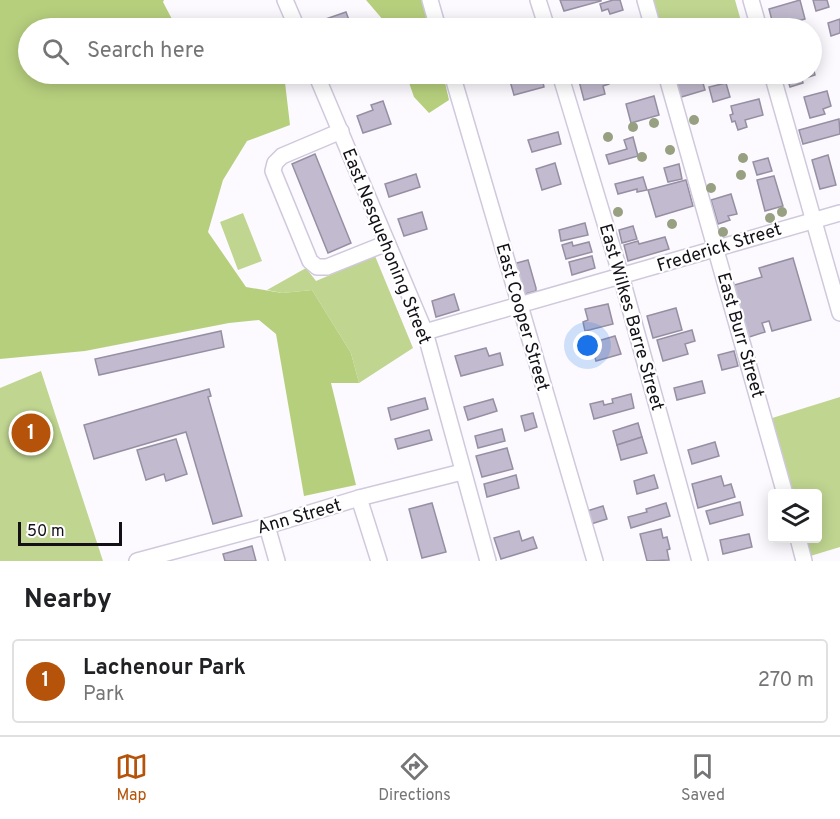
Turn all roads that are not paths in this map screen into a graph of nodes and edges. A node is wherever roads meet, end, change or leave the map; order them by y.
1 (285, 0) edge
2 (430, 0) edge
3 (538, 0) edge
4 (645, 0) edge
5 (751, 0) edge
6 (293, 18) edge
7 (435, 18) edge
8 (544, 18) edge
9 (650, 18) edge
10 (756, 18) edge
11 (320, 84) edge
12 (455, 84) edge
13 (563, 84) edge
14 (669, 84) edge
15 (775, 84) edge
16 (340, 131) junction
17 (840, 213) edge
18 (814, 219) junction
19 (387, 243) junction
20 (716, 248) junction
21 (621, 276) junction
22 (520, 305) junction
23 (840, 313) edge
24 (424, 332) junction
25 (462, 472) junction
26 (784, 489) edge
27 (359, 498) junction
28 (267, 526) junction
29 (799, 543) edge
30 (137, 561) edge
31 (277, 561) edge
32 (379, 561) edge
33 (488, 561) edge
34 (595, 561) edge
35 (700, 561) edge
36 (804, 561) edge

1 - 6 street
2 - 7 street
3 - 8 street
4 - 9 street
5 - 10 street
11 - 16 street, East Nesquehoning Street
12 - 22 street, East Cooper Street
13 - 21 street, East Wilkes Barre Street
14 - 20 street, East Burr Street
15 - 18 street
16 - 19 street, East Nesquehoning Street
16 - 19 street
17 - 18 street, Frederick Street
18 - 20 street, Frederick Street
18 - 23 street
19 - 24 street, East Nesquehoning Street
20 - 21 street, Frederick Street
20 - 26 street, East Burr Street
21 - 22 street, Frederick Street
21 - 35 street, East Wilkes Barre Street
22 - 24 street, Frederick Street
22 - 34 street, East Cooper Street
24 - 25 street, East Nesquehoning Street
25 - 27 street, Ann Street
25 - 33 street, East Nesquehoning Street
27 - 28 street, Ann Street
27 - 32 street
28 - 30 street, Ann Street
28 - 31 street
29 - 36 street

